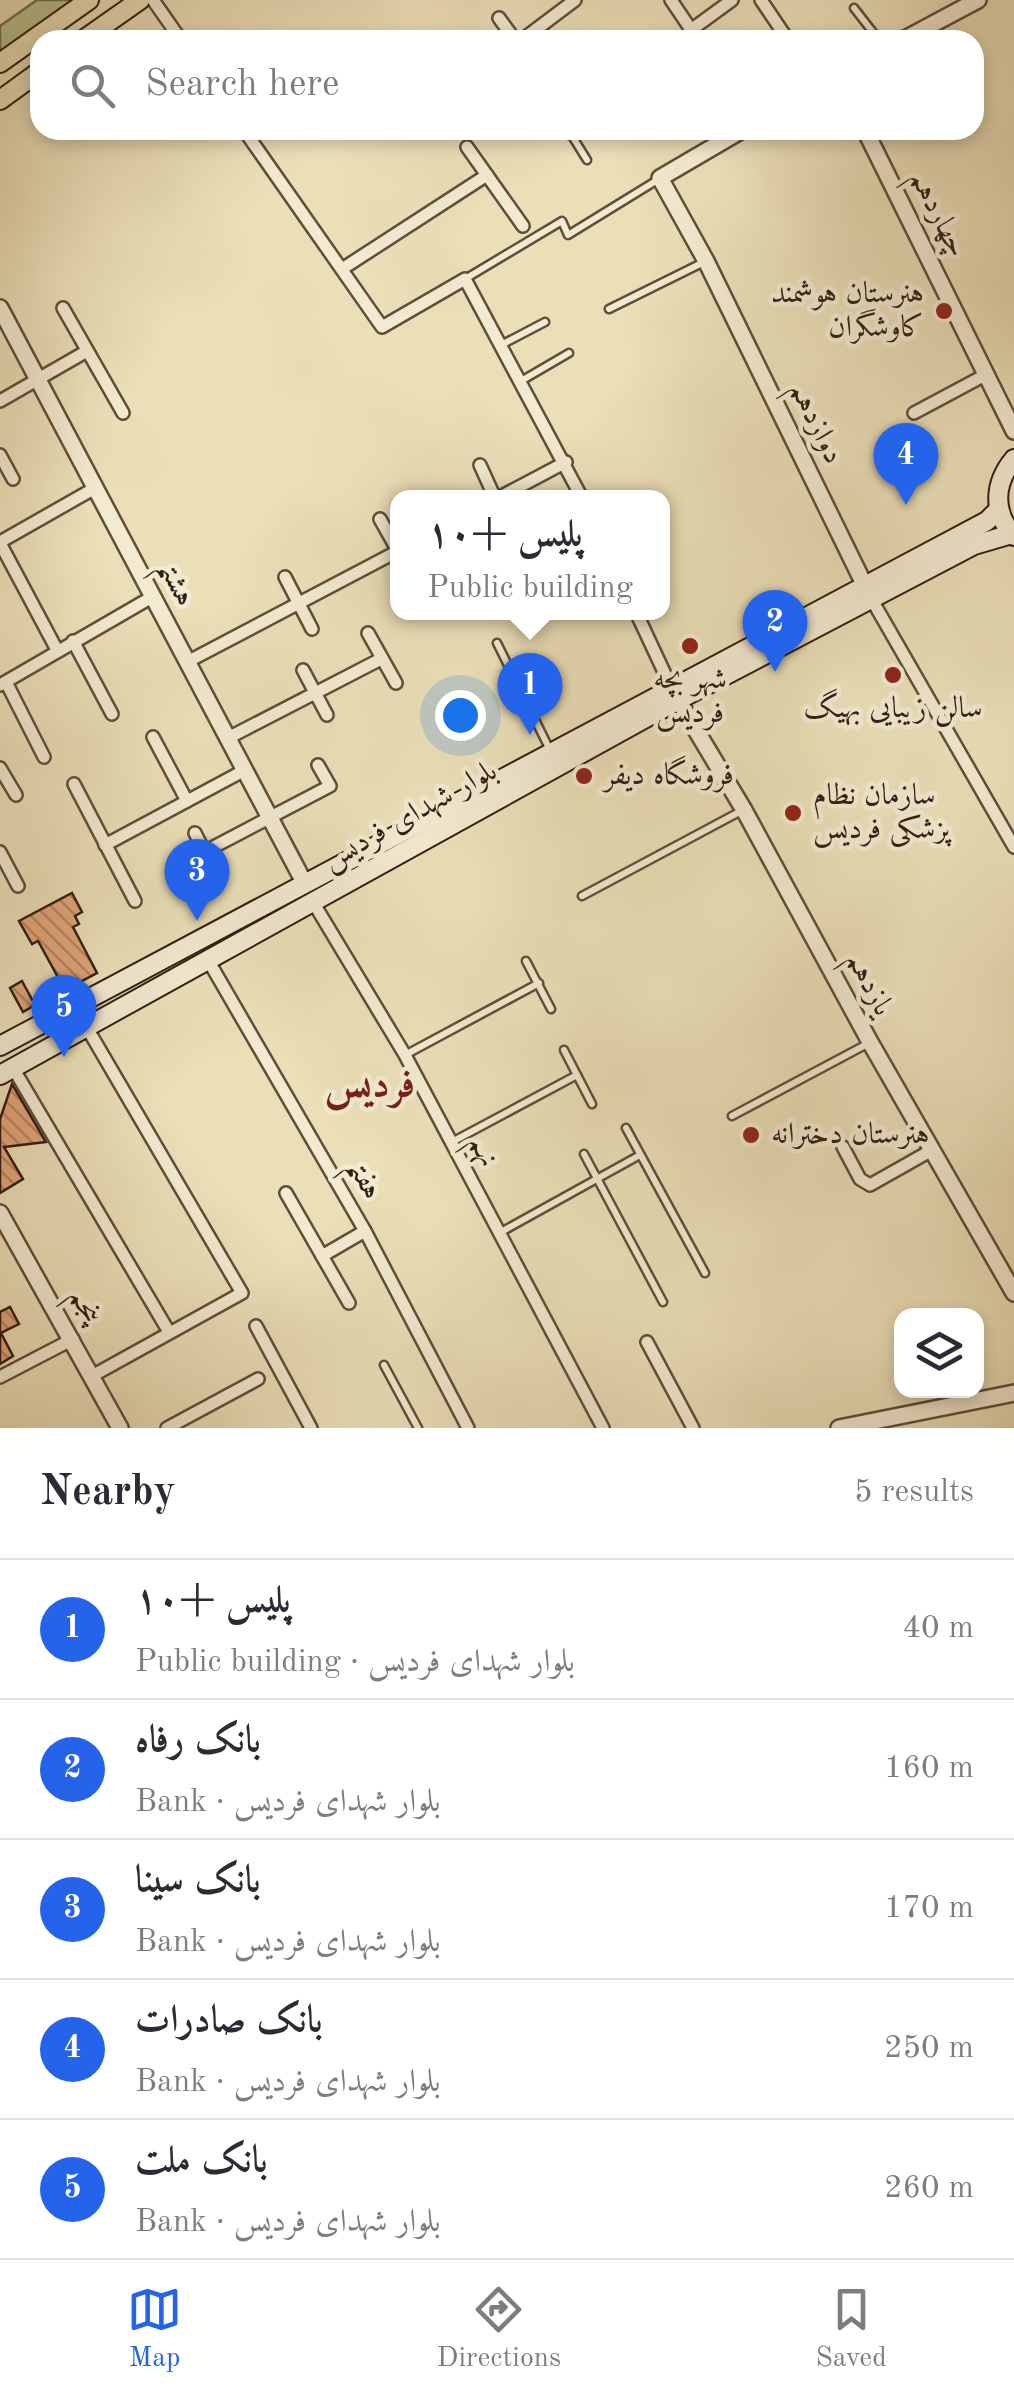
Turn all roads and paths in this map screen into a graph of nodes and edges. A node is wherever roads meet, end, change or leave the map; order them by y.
1 (89, 0) edge
2 (140, 0) edge
3 (153, 0) edge
4 (575, 0) edge
5 (671, 0) edge
6 (732, 0) edge
7 (760, 0) edge
8 (978, 0) edge
9 (854, 8) dead end
10 (499, 18) dead end
11 (47, 30) edge
12 (98, 30) edge
13 (174, 30) edge
14 (510, 30) edge
15 (533, 30) edge
16 (692, 30) edge
17 (700, 30) edge
18 (781, 30) edge
19 (871, 30) edge
20 (922, 30) edge
21 (30, 42) edge
22 (0, 63) edge
23 (30, 78) edge
24 (0, 100) edge
25 (251, 140) edge
26 (576, 140) edge
27 (725, 140) edge
28 (870, 140) edge
29 (468, 147) dead end
30 (587, 160) dead end
31 (487, 174) junction
32 (660, 178) junction
33 (523, 226) dead end
34 (706, 261) junction
35 (342, 269) junction
36 (464, 279) junction
37 (0, 308) edge
38 (63, 308) dead end
39 (610, 310) dead end
40 (545, 322) dead end
41 (501, 345) junction
42 (87, 351) junction
43 (569, 354) dead end
44 (987, 374) junction
45 (38, 379) junction
46 (521, 380) junction
47 (0, 401) edge
48 (914, 412) dead end
49 (122, 413) dead end
50 (1014, 431) edge
51 (0, 455) edge
52 (1014, 459) edge
53 (566, 462) junction
54 (480, 465) dead end
55 (12, 479) dead end
56 (96, 488) junction
57 (492, 490) edge
58 (512, 490) edge
59 (578, 490) edge
60 (998, 510) junction
61 (380, 519) dead end
62 (1013, 535) edge
63 (390, 538) edge
64 (0, 542) edge
65 (390, 555) edge
66 (285, 576) dead end
67 (869, 592) junction
68 (152, 597) junction
69 (299, 602) junction
70 (640, 620) edge
71 (312, 629) dead end
72 (368, 633) dead end
73 (73, 641) junction
74 (496, 643) dead end
75 (57, 650) junction
76 (381, 658) junction
77 (188, 662) junction
78 (303, 670) dead end
79 (396, 683) dead end
80 (3, 684) edge
81 (315, 693) junction
82 (674, 694) junction
83 (112, 714) dead end
84 (327, 715) dead end
85 (153, 738) dead end
86 (228, 738) junction
87 (551, 751) junction
88 (44, 757) dead end
89 (318, 765) dead end
90 (0, 768) edge
91 (244, 770) junction
92 (74, 784) dead end
93 (16, 796) dead end
94 (187, 801) junction
95 (744, 810) junction
96 (270, 817) junction
97 (195, 833) dead end
98 (106, 845) junction
99 (1014, 847) edge
100 (0, 852) edge
101 (204, 852) junction
102 (214, 871) dead end
103 (305, 884) junction
104 (18, 886) dead end
105 (582, 896) dead end
106 (135, 901) dead end
107 (312, 902) junction
108 (208, 960) junction
109 (526, 961) dead end
110 (539, 983) junction
111 (552, 1009) dead end
112 (90, 1033) dead end
113 (870, 1042) junction
114 (0, 1046) edge
115 (564, 1050) dead end
116 (405, 1055) junction
117 (8, 1074) edge
118 (576, 1075) junction
119 (592, 1104) dead end
120 (732, 1116) dead end
121 (626, 1128) dead end
122 (450, 1143) junction
123 (843, 1147) dead end
124 (932, 1150) junction
125 (584, 1154) dead end
126 (640, 1156) junction
127 (595, 1178) junction
128 (286, 1193) dead end
129 (0, 1214) edge
130 (365, 1231) junction
131 (499, 1232) junction
132 (322, 1256) junction
133 (705, 1272) dead end
134 (1014, 1292) edge
135 (663, 1302) dead end
136 (350, 1304) dead end
137 (256, 1326) dead end
138 (169, 1332) junction
139 (73, 1339) junction
140 (647, 1342) dead end
141 (384, 1365) dead end
142 (92, 1376) junction
143 (0, 1377) edge
144 (258, 1379) dead end
145 (1014, 1393) edge
146 (922, 1411) junction
147 (120, 1428) edge
148 (167, 1428) edge
149 (311, 1428) edge
150 (418, 1428) edge
151 (468, 1428) edge
152 (603, 1428) edge
153 (693, 1428) edge
154 (842, 1428) edge
155 (928, 1428) edge

1 - 11 main road
2 - 12 main road
3 - 13 street
4 - 15 street
5 - 16 street
6 - 17 street
7 - 18 street
8 - 20 street
9 - 19 lane
10 - 14 street
21 - 22 main road
23 - 24 main road
25 - 35 street
26 - 30 lane
27 - 32 street
28 - 44 street, چهاردهم
29 - 31 street
31 - 33 street
31 - 35 street
32 - 34 street, دوازدهم
32 - 36 lane
34 - 39 lane
34 - 67 street, دوازدهم
35 - 36 street
36 - 41 street
37 - 45 street, هشتم
38 - 42 street
40 - 41 lane
41 - 46 street
42 - 45 street
42 - 49 street
43 - 46 lane
44 - 48 street
44 - 50 street, چهاردهم
45 - 47 street
45 - 56 street, هشتم
46 - 53 street
51 - 55 street
52 - 60 main road
53 - 58 street
53 - 59 street
54 - 57 street
56 - 64 street
56 - 68 street, هشتم
60 - 62 main road
60 - 67 main road, بلوار شهدای فردیس
61 - 63 street
62 - 67 main road, بلوار شهدای فردیس
64 - 75 street
65 - 69 street
66 - 69 street
67 - 82 main road, بلوار شهدای فردیس
67 - 99 street
68 - 73 street
68 - 77 street, هشتم
69 - 71 street
69 - 77 street
70 - 82 street
72 - 76 street
73 - 75 street
73 - 83 street
74 - 87 lane
75 - 80 street
76 - 79 street
76 - 81 street
77 - 86 street, هشتم
78 - 81 street
80 - 88 street
81 - 84 street
81 - 86 street
82 - 87 main road, بلوار شهدای فردیس
82 - 95 street, یازدهم
82 - 107 main road, بلوار شهدای فردیس
85 - 94 street
86 - 91 street, هشتم
87 - 103 main road, بلوار شهدای فردیس
89 - 96 street
90 - 93 street
91 - 94 street
91 - 96 street, هشتم
92 - 98 street
94 - 98 street
95 - 105 lane
95 - 113 street, یازدهم
96 - 101 street
96 - 103 street, هشتم
97 - 101 street
98 - 106 street
100 - 104 street
101 - 102 street
103 - 114 main road, بلوار شهدای فردیس
107 - 108 main road, بلوار شهدای فردیس
107 - 116 street, نهم
108 - 117 main road, بلوار شهدای فردیس
108 - 130 street, هفتم
109 - 110 lane
110 - 111 lane
110 - 116 lane
112 - 138 street
113 - 120 lane
113 - 124 street, یازدهم
115 - 118 lane
116 - 122 street, نهم
117 - 138 street
118 - 119 lane
118 - 122 lane
121 - 126 lane
122 - 131 street, نهم
123 - 124 street
124 - 134 street, یازدهم
125 - 127 lane
126 - 127 lane
126 - 133 lane
127 - 131 lane
127 - 135 lane
128 - 132 street
129 - 139 street, پنجم
130 - 132 street
130 - 151 street, هفتم
131 - 152 street, نهم
132 - 136 street
137 - 149 street
138 - 142 street
139 - 142 street, پنجم
139 - 143 street
140 - 153 street
141 - 150 lane
142 - 147 street, پنجم
144 - 148 street
145 - 146 street
146 - 154 street
146 - 155 street

